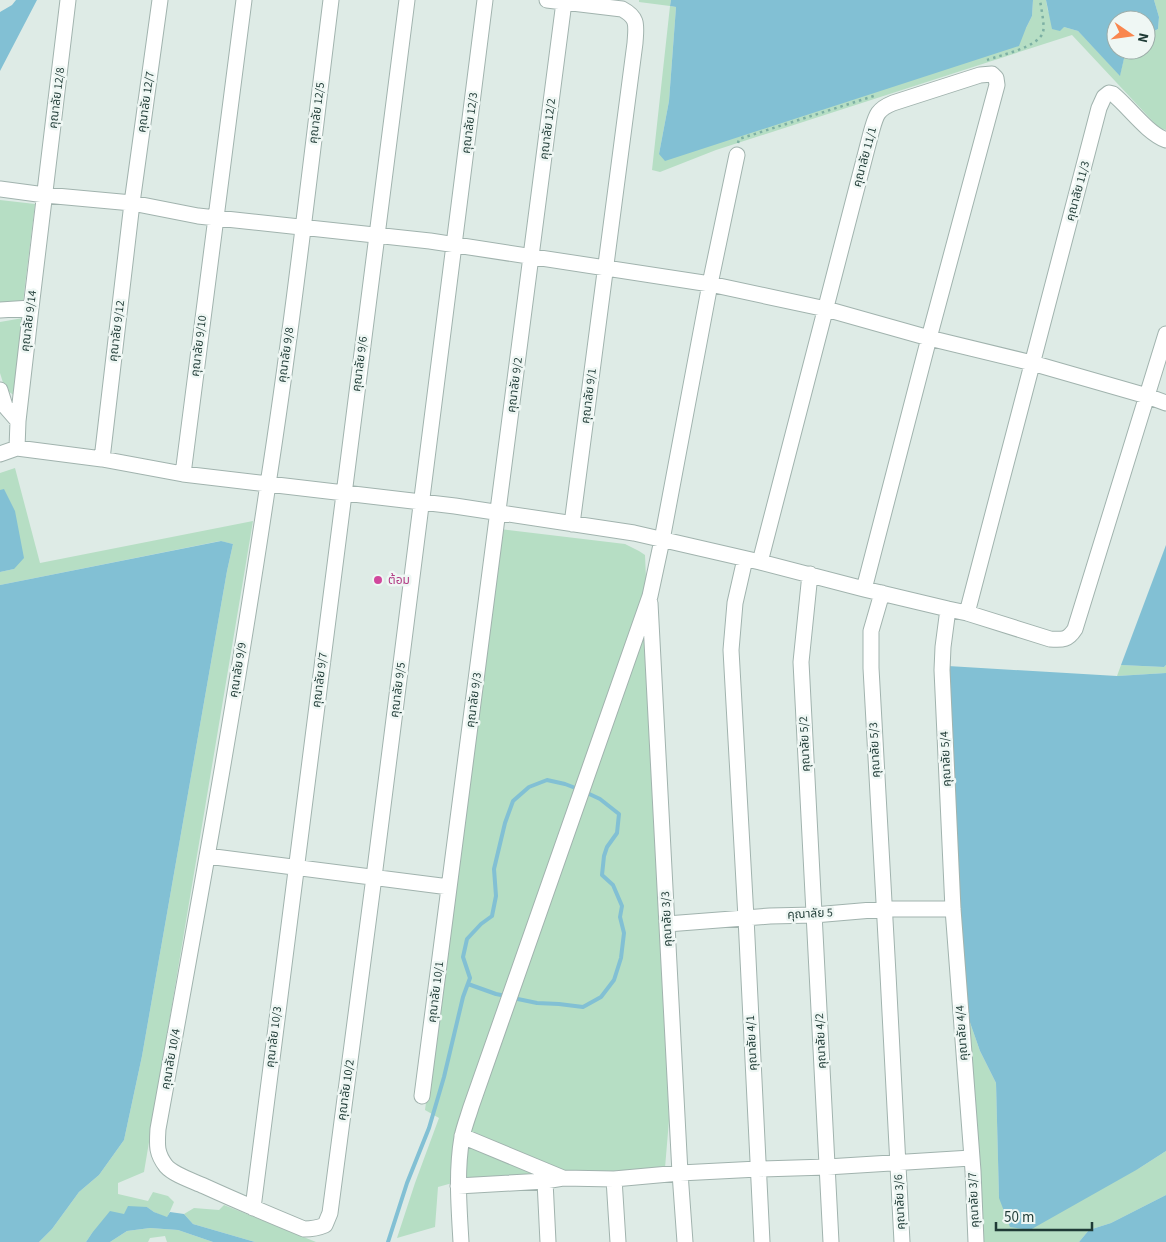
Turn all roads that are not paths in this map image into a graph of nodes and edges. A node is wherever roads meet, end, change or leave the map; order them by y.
1 (68, 0) edge
2 (160, 0) edge
3 (244, 0) edge
4 (330, 0) edge
5 (407, 0) edge
6 (485, 0) edge
7 (547, 0) edge
8 (564, 2) junction
9 (1166, 140) edge
10 (737, 155) dead end
11 (0, 189) edge
12 (45, 195) junction
13 (132, 203) junction
14 (216, 218) junction
15 (303, 227) junction
16 (377, 235) junction
17 (454, 245) junction
18 (532, 257) junction
19 (606, 268) junction
20 (710, 284) junction
21 (31, 308) junction
22 (826, 309) junction
23 (0, 310) edge
24 (1166, 334) edge
25 (929, 338) junction
26 (1032, 363) junction
27 (0, 390) edge
28 (1147, 396) junction
29 (1166, 403) edge
30 (18, 421) junction
31 (17, 448) junction
32 (0, 454) edge
33 (102, 459) junction
34 (183, 474) junction
35 (268, 484) junction
36 (344, 493) junction
37 (422, 502) junction
38 (498, 513) junction
39 (572, 524) junction
40 (662, 540) junction
41 (745, 559) junction
42 (760, 562) junction
43 (810, 574) junction
44 (864, 589) junction
45 (882, 593) junction
46 (650, 596) junction
47 (948, 609) junction
48 (967, 613) junction
49 (207, 856) junction
50 (296, 867) junction
51 (374, 877) junction
52 (450, 886) junction
53 (884, 909) junction
54 (953, 909) junction
55 (814, 915) junction
56 (746, 918) junction
57 (667, 924) junction
58 (422, 1096) dead end
59 (462, 1136) junction
60 (972, 1158) junction
61 (898, 1163) junction
62 (827, 1168) junction
63 (758, 1169) junction
64 (680, 1173) junction
65 (563, 1178) junction
66 (614, 1179) junction
67 (545, 1181) junction
68 (458, 1186) junction
69 (253, 1208) junction
70 (461, 1242) edge
71 (548, 1242) edge
72 (618, 1242) edge
73 (685, 1242) edge
74 (762, 1242) edge
75 (831, 1242) edge
76 (902, 1242) edge
77 (976, 1242) edge

1 - 12 street, คุณาลัย 12/8
2 - 13 street, คุณาลัย 12/7
3 - 14 street, คุณาลัย 9/10
4 - 15 street, คุณาลัย 12/5
5 - 16 street, คุณาลัย 9/6
6 - 17 street, คุณาลัย 12/3
7 - 8 street
8 - 18 street, คุณาลัย 12/2
8 - 19 street, คุณาลัย 9/1
9 - 26 street, คุณาลัย 11/3
10 - 20 street
11 - 12 street
12 - 13 street
12 - 21 street, คุณาลัย 9/14
13 - 14 street
13 - 33 street, คุณาลัย 9/12
14 - 15 street
14 - 34 street, คุณาลัย 9/10
15 - 16 street
15 - 35 street, คุณาลัย 9/8
16 - 17 street
16 - 36 street, คุณาลัย 9/6
17 - 18 street
17 - 37 street, คุณาลัย 12/3
18 - 19 street
18 - 38 street, คุณาลัย 9/2
19 - 20 street
19 - 39 street, คุณาลัย 9/1
20 - 22 street
20 - 40 street
21 - 23 street
21 - 30 street, คุณาลัย 9/14
22 - 25 street
22 - 25 street, คุณาลัย 11/1
22 - 42 street, คุณาลัย 11/1
24 - 28 street
25 - 26 street
25 - 44 street
26 - 28 street
26 - 48 street
27 - 30 street
28 - 29 street
28 - 48 street
30 - 31 street, คุณาลัย 9/14
31 - 32 street
31 - 33 street
33 - 34 street
34 - 35 street
35 - 36 street
35 - 49 street, คุณาลัย 9/9
36 - 37 street
36 - 50 street, คุณาลัย 9/7
37 - 38 street
37 - 51 street, คุณาลัย 9/5
38 - 39 street
38 - 52 street, คุณาลัย 9/3
39 - 40 street
40 - 41 street
40 - 46 street
41 - 42 street
41 - 56 street, คุณาลัย 4/1
42 - 43 street
43 - 44 street
43 - 55 street, คุณาลัย 5/2
44 - 45 street
45 - 47 street
45 - 53 street, คุณาลัย 5/3
46 - 57 street, คุณาลัย 3/3
46 - 59 street
47 - 48 street
47 - 54 street, คุณาลัย 5/4
49 - 50 street
49 - 69 street, คุณาลัย 10/4
50 - 51 street
50 - 69 street, คุณาลัย 10/3
51 - 52 street
51 - 69 street, คุณาลัย 10/2
52 - 58 street, คุณาลัย 10/1
53 - 54 street, คุณาลัย 5
53 - 55 street, คุณาลัย 5
53 - 61 street, คุณาลัย 5/3
54 - 60 street, คุณาลัย 4/4
55 - 56 street, คุณาลัย 5
55 - 62 street, คุณาลัย 4/2
56 - 57 street, คุณาลัย 5
56 - 63 street, คุณาลัย 4/1
57 - 64 street, คุณาลัย 3/3
59 - 65 street
59 - 68 street
60 - 61 street
60 - 77 street, คุณาลัย 3/7
61 - 62 street
61 - 76 street, คุณาลัย 3/6
62 - 63 street
62 - 75 street, คุณาลัย 4/2
63 - 64 street
63 - 74 street, คุณาลัย 4/1
64 - 66 street
64 - 73 street, คุณาลัย 3/3
65 - 66 street
65 - 67 street
66 - 72 street
67 - 68 street
67 - 71 street
68 - 70 street

